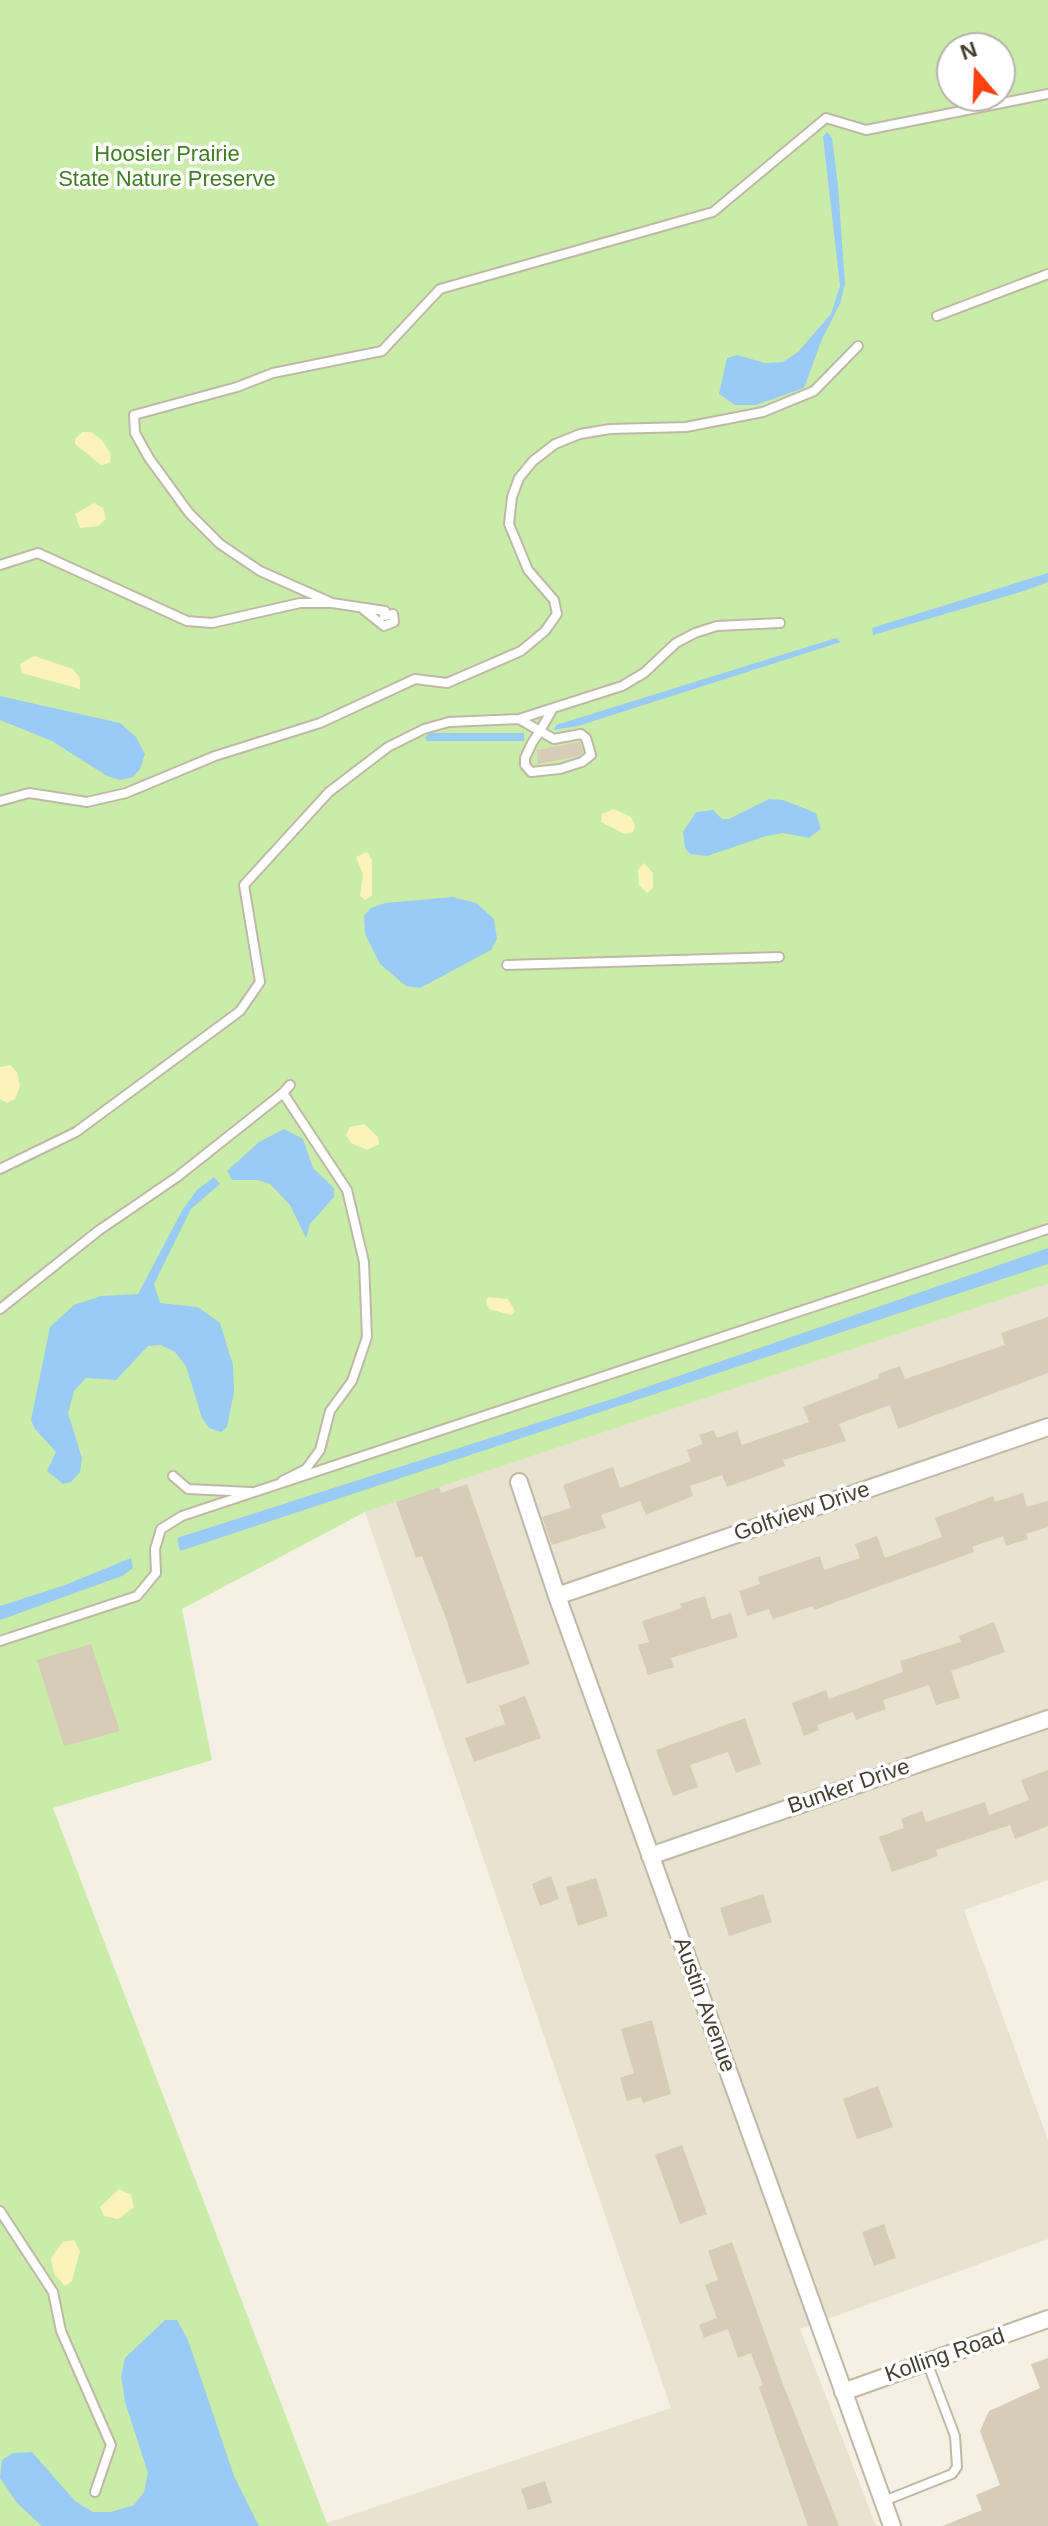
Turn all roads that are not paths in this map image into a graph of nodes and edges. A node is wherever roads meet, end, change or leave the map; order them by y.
1 (1048, 94) edge
2 (1048, 274) edge
3 (937, 316) dead end
4 (858, 346) dead end
5 (0, 565) edge
6 (332, 603) junction
7 (364, 610) dead end
8 (780, 623) dead end
9 (553, 708) junction
10 (519, 719) junction
11 (540, 731) junction
12 (0, 801) edge
13 (779, 957) dead end
14 (507, 965) dead end
15 (290, 1085) dead end
16 (283, 1093) junction
17 (0, 1169) edge
18 (1048, 1229) edge
19 (0, 1309) edge
20 (1048, 1427) edge
21 (173, 1476) dead end
22 (519, 1482) dead end
23 (259, 1493) junction
24 (557, 1596) junction
25 (0, 1641) edge
26 (1048, 1719) edge
27 (650, 1856) junction
28 (0, 2211) edge
29 (1048, 2319) edge
30 (927, 2362) junction
31 (843, 2392) junction
32 (95, 2492) dead end
33 (883, 2501) junction
34 (892, 2526) edge

1 - 6 lane
2 - 3 lane
4 - 12 lane
5 - 6 lane
6 - 7 lane
8 - 9 lane
9 - 10 lane
9 - 11 lane
10 - 11 lane
10 - 17 lane
11 - 11 lane
13 - 14 lane
15 - 16 lane
16 - 19 lane
16 - 23 lane
18 - 23 lane
20 - 24 street, Golfview Drive
21 - 23 lane
22 - 24 street, Austin Avenue
23 - 25 lane
24 - 27 street, Austin Avenue
26 - 27 street, Bunker Drive
27 - 31 street, Austin Avenue
28 - 32 lane
29 - 30 street, Kolling Road
30 - 31 street, Kolling Road
30 - 33 lane
31 - 33 street, Austin Avenue
33 - 34 street, Austin Avenue

